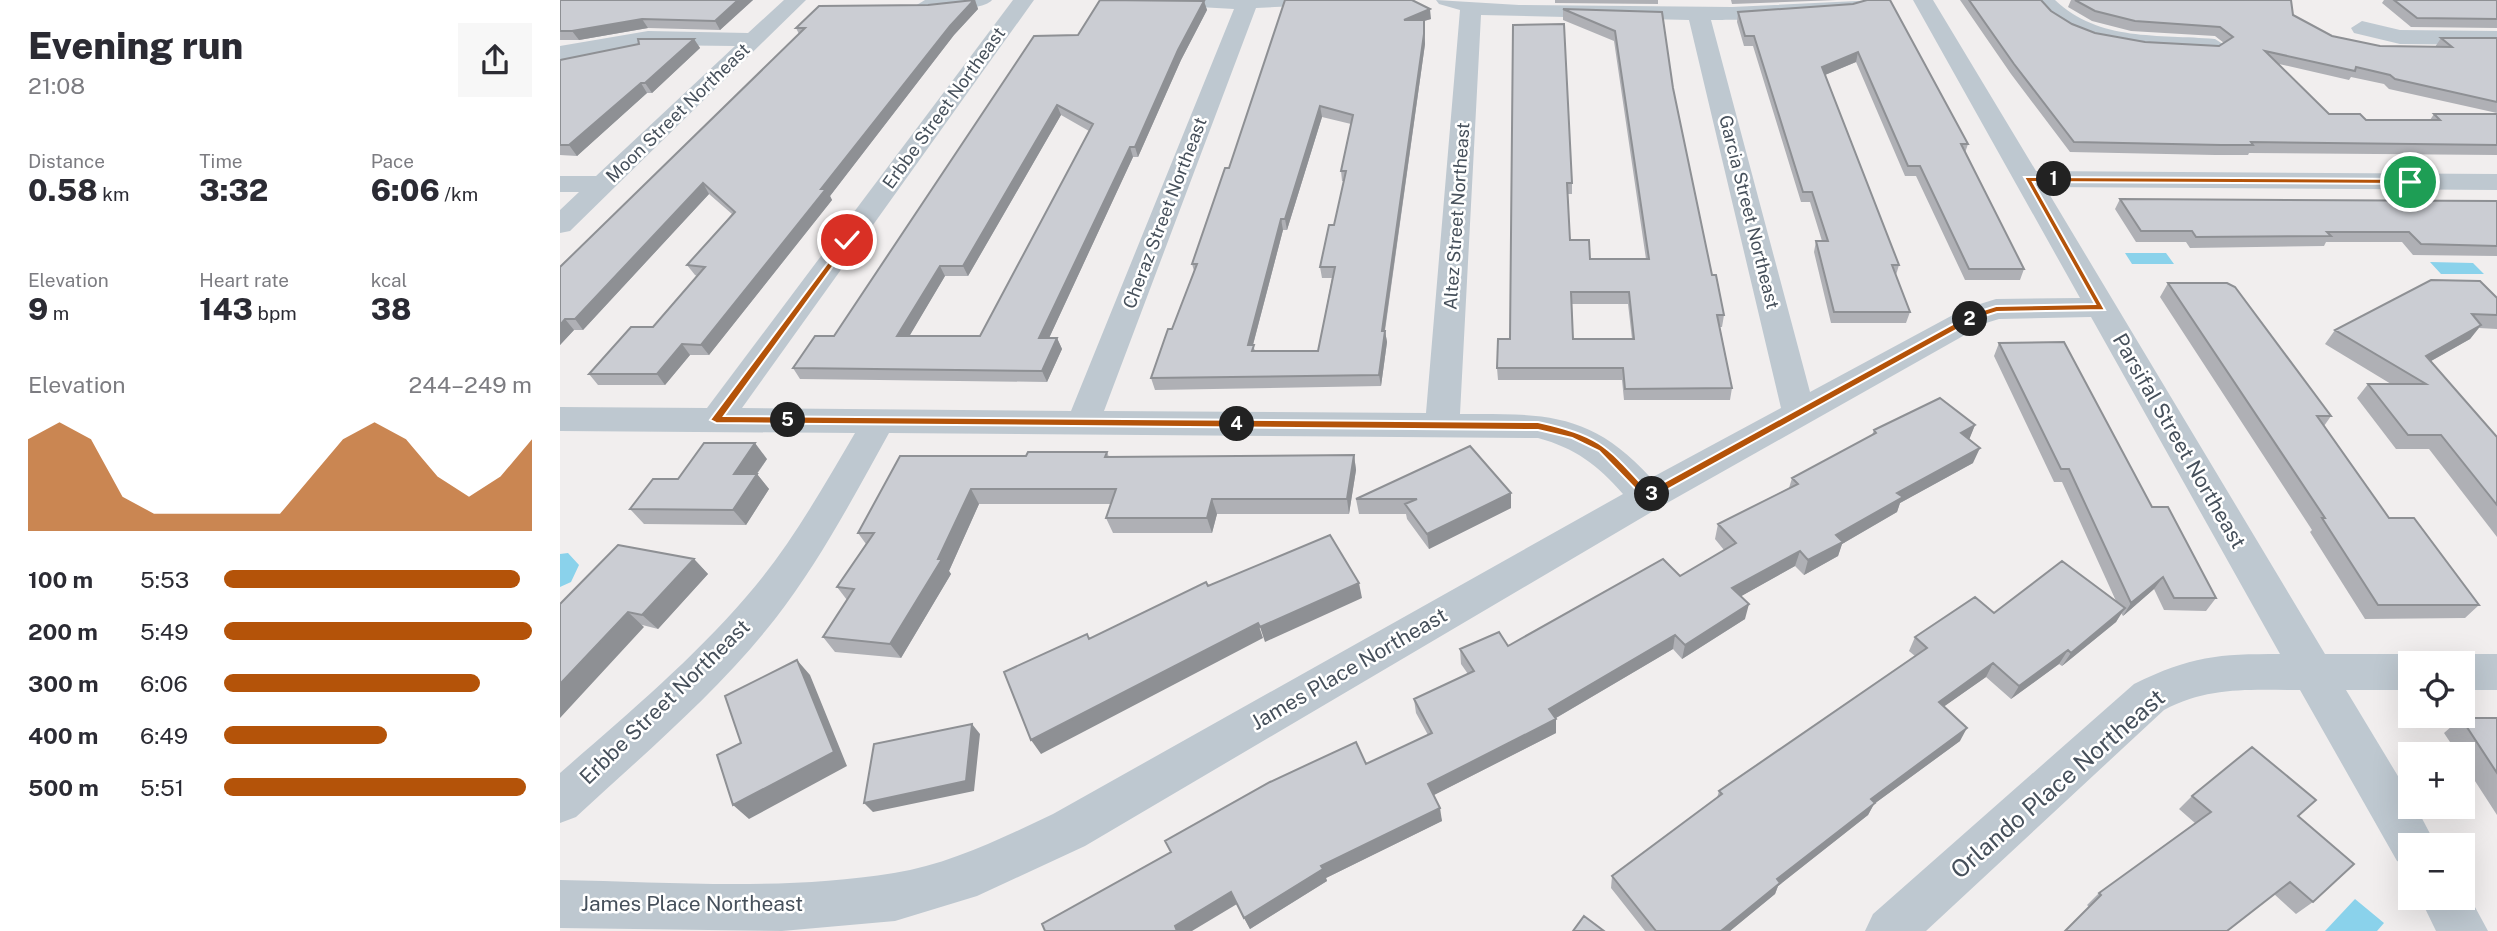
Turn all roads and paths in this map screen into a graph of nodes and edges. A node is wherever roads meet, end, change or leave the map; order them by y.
1 (982, 0) edge
2 (1024, 0) edge
3 (1182, 0) edge
4 (1294, 0) edge
5 (1868, 0) edge
6 (1923, 0) edge
7 (2043, 0) edge
8 (1247, 3) junction
9 (1458, 3) edge
10 (800, 4) edge
11 (906, 6) edge
12 (1698, 12) junction
13 (2362, 28) dead end
14 (2497, 38) edge
15 (754, 40) junction
16 (2215, 46) edge
17 (560, 53) edge
18 (2027, 179) junction
19 (2497, 182) edge
20 (560, 184) edge
21 (604, 184) junction
22 (560, 225) edge
23 (2101, 307) junction
24 (1799, 412) junction
25 (560, 419) edge
26 (716, 420) junction
27 (880, 421) junction
28 (1083, 423) junction
29 (1442, 426) junction
30 (1647, 497) junction
31 (2398, 672) edge
32 (2475, 672) edge
33 (2497, 672) edge
34 (2313, 673) junction
35 (560, 802) edge
36 (2406, 833) edge
37 (560, 904) edge
38 (2451, 910) edge
39 (763, 919) edge
40 (1890, 931) edge
41 (2463, 931) edge

1 - 11 street
2 - 26 street, Erbbe Street Northeast
3 - 8 street
4 - 8 street
5 - 12 street
6 - 18 street, Parsifal Street Northeast
7 - 16 street
8 - 28 street, Cheraz Street Northeast
9 - 12 street
9 - 29 street, Altez Street Northeast
10 - 15 street, Moon Street Northeast
12 - 24 street, Garcia Street Northeast
13 - 14 street
15 - 17 street
15 - 21 street, Moon Street Northeast
18 - 19 street
18 - 23 street, Parsifal Street Northeast
20 - 21 street
21 - 22 street, Moon Street Northeast
23 - 24 street, James Place Northeast
23 - 34 street, Parsifal Street Northeast
24 - 30 street, James Place Northeast
25 - 26 street
26 - 27 street
27 - 28 street
27 - 35 street, Erbbe Street Northeast
28 - 29 street
29 - 30 street
30 - 39 street, James Place Northeast
31 - 34 street, Orlando Place Northeast
32 - 33 street
34 - 36 street, Parsifal Street Northeast
34 - 40 street, Orlando Place Northeast
37 - 39 street, James Place Northeast
38 - 41 street

